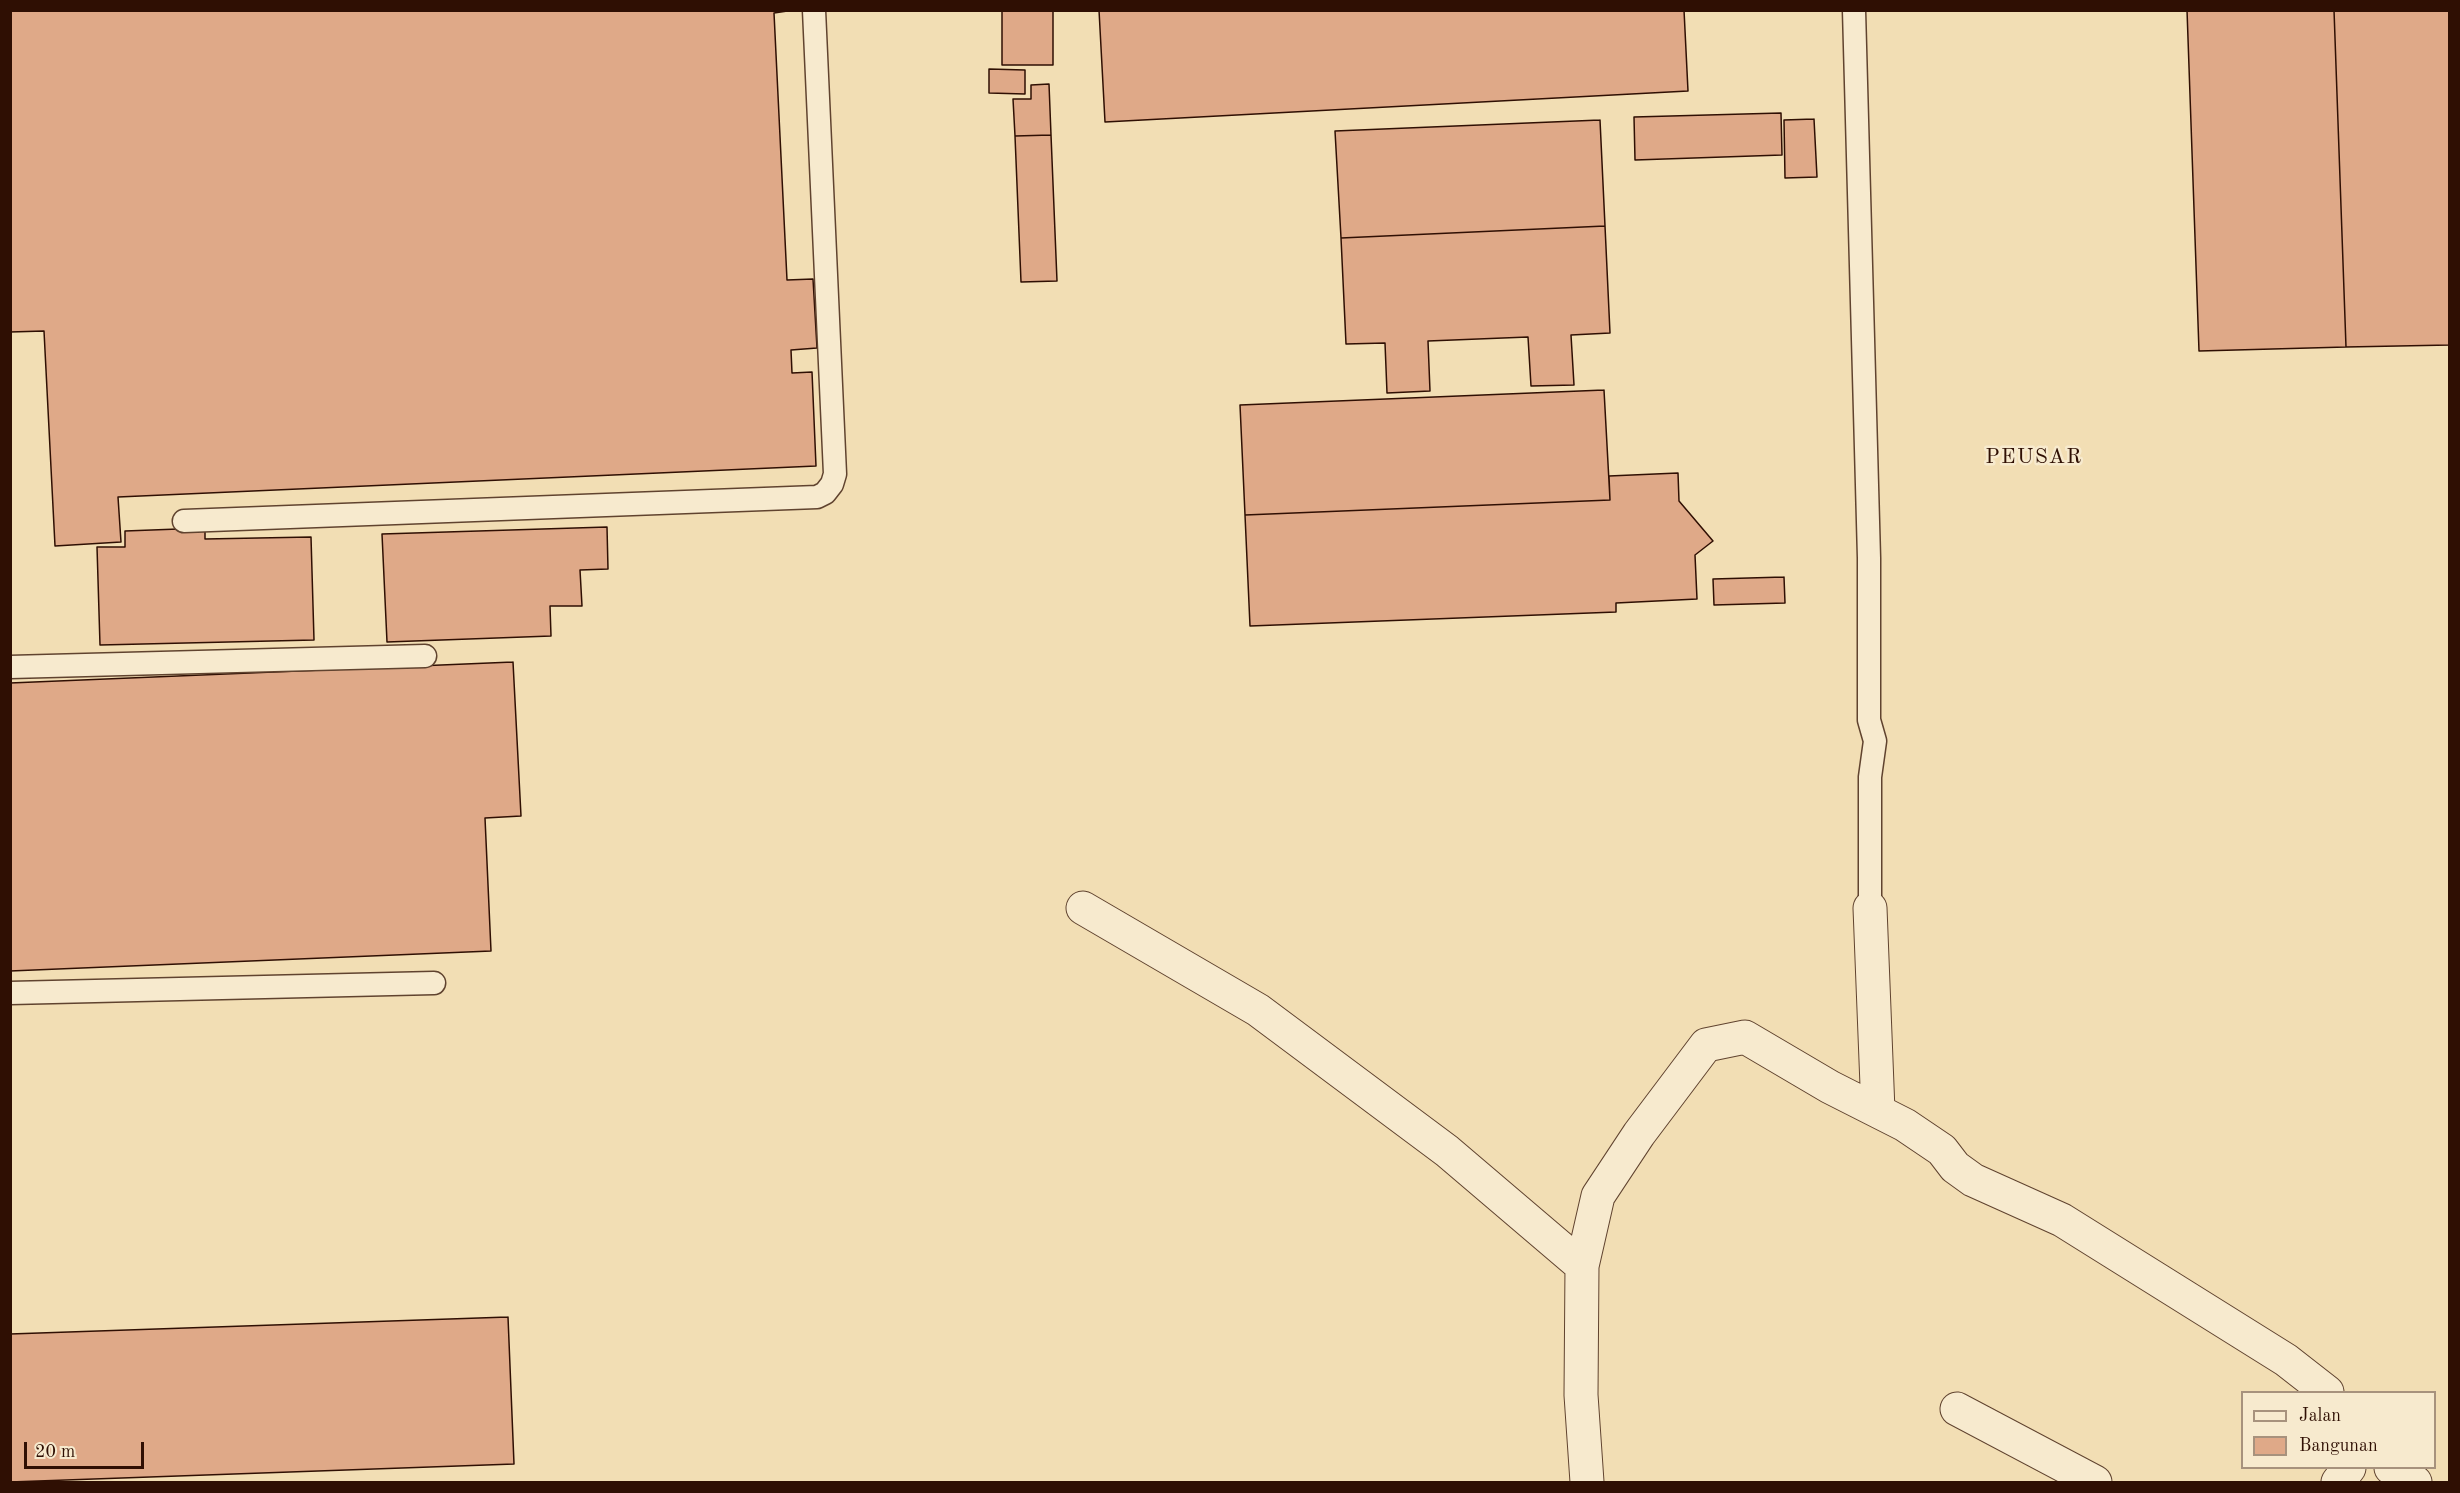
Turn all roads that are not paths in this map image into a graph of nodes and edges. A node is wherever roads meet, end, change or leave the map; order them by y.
1 (814, 10) edge
2 (1854, 10) edge
3 (184, 521) dead end
4 (425, 656) dead end
5 (10, 667) edge
6 (1083, 908) dead end
7 (1870, 908) joint
8 (434, 983) dead end
9 (10, 993) edge
10 (1878, 1111) junction
11 (1582, 1266) junction
12 (2325, 1391) edge
13 (1957, 1409) dead end
14 (2348, 1469) edge
15 (2394, 1469) edge
16 (1587, 1482) edge
17 (2095, 1482) edge
18 (2338, 1482) edge
19 (2415, 1482) edge

1 - 3 lane
2 - 7 lane
4 - 5 lane
6 - 11 street
7 - 10 street
8 - 9 lane
10 - 11 street
10 - 12 street
11 - 16 street
13 - 17 street
14 - 18 street
15 - 19 street

